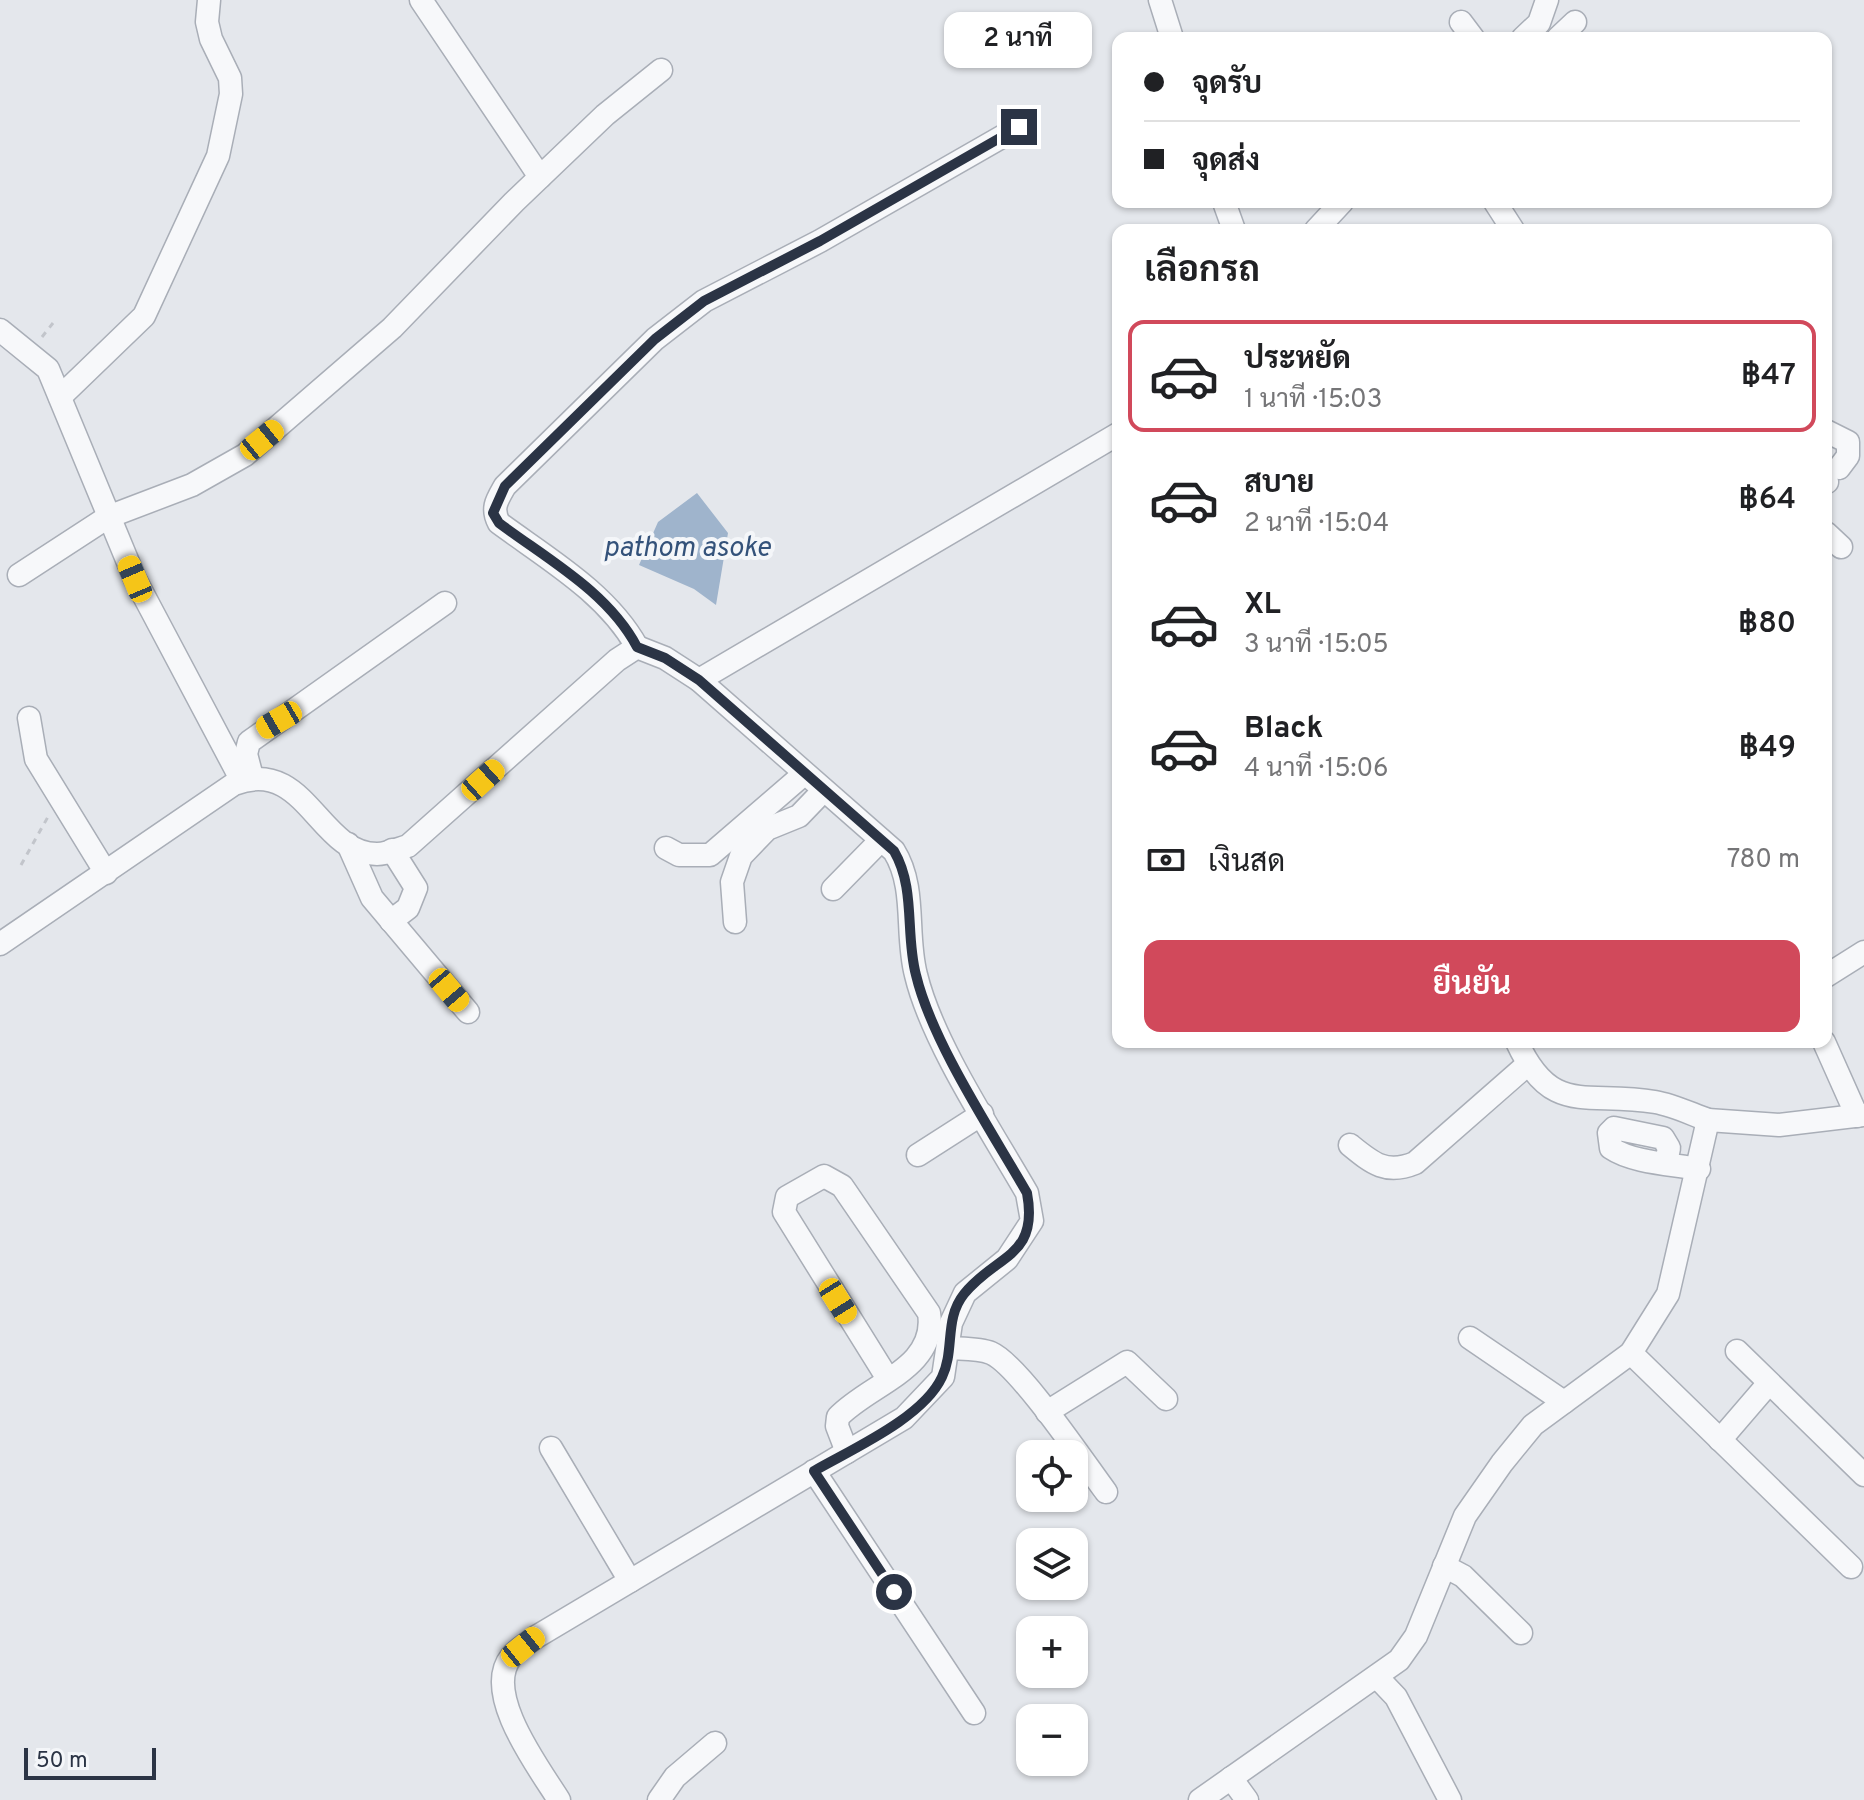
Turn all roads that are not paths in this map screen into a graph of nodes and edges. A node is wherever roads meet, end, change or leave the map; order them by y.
1 (209, 0) edge
2 (421, 0) edge
3 (1160, 0) edge
4 (1547, 0) edge
5 (1575, 22) dead end
6 (1170, 32) edge
7 (1529, 32) edge
8 (1564, 32) edge
9 (661, 70) dead end
10 (1019, 127) dead end
11 (540, 177) junction
12 (1336, 208) edge
13 (1322, 224) edge
14 (0, 330) edge
15 (60, 397) junction
16 (1832, 434) edge
17 (1112, 438) edge
18 (1832, 476) edge
19 (108, 517) junction
20 (19, 575) dead end
21 (445, 603) dead end
22 (637, 647) junction
23 (699, 680) junction
24 (29, 718) dead end
25 (804, 774) junction
26 (247, 779) junction
27 (823, 791) junction
28 (881, 840) junction
29 (348, 844) junction
30 (666, 848) dead end
31 (392, 850) junction
32 (106, 873) junction
33 (833, 889) dead end
34 (391, 921) junction
35 (735, 922) dead end
36 (0, 944) edge
37 (1864, 952) edge
38 (1832, 972) edge
39 (468, 1012) dead end
40 (1520, 1048) edge
41 (1827, 1048) edge
42 (1528, 1064) junction
43 (982, 1114) junction
44 (1861, 1115) edge
45 (1708, 1120) junction
46 (1350, 1145) dead end
47 (918, 1155) dead end
48 (1666, 1163) dead end
49 (1699, 1169) junction
50 (1470, 1338) dead end
51 (948, 1348) junction
52 (1737, 1351) dead end
53 (1631, 1353) junction
54 (888, 1379) junction
55 (1769, 1383) junction
56 (1166, 1399) dead end
57 (1564, 1402) junction
58 (1047, 1412) junction
59 (1720, 1440) junction
60 (551, 1448) dead end
61 (847, 1452) junction
62 (814, 1471) junction
63 (1864, 1475) edge
64 (1106, 1492) dead end
65 (1444, 1566) junction
66 (1851, 1567) dead end
67 (630, 1581) junction
68 (1521, 1633) dead end
69 (1377, 1677) junction
70 (974, 1713) dead end
71 (715, 1743) dead end
72 (1231, 1778) junction
73 (559, 1800) edge
74 (659, 1800) edge
75 (1200, 1800) edge
76 (1247, 1800) edge
77 (1450, 1800) edge

1 - 15 street
2 - 11 street
3 - 6 street
4 - 7 street
5 - 8 street
9 - 11 street
10 - 22 street
11 - 19 street
12 - 13 street
14 - 15 street
15 - 19 street
16 - 18 street
17 - 23 street
19 - 20 street
19 - 26 street
21 - 26 street
22 - 23 street
22 - 31 street
23 - 25 street
24 - 32 street
25 - 27 street
25 - 30 street
26 - 29 street
26 - 32 street
27 - 28 street
27 - 35 street
28 - 33 street
28 - 43 street
29 - 31 street
29 - 34 street
31 - 34 street
32 - 36 street
34 - 39 street
37 - 38 street
40 - 42 street
41 - 44 street
42 - 45 street
42 - 46 street
43 - 47 street
43 - 51 street
44 - 45 street
45 - 49 street
48 - 49 street
49 - 53 street
50 - 57 street
51 - 58 street
51 - 61 street
52 - 55 street
53 - 57 street
53 - 59 street
54 - 54 street
54 - 61 street
55 - 59 street
55 - 63 street
56 - 58 street
57 - 65 street
58 - 64 street
59 - 66 street
60 - 67 street
61 - 62 street
62 - 67 street
62 - 70 street
65 - 68 street
65 - 69 street
67 - 73 street
69 - 72 street
69 - 77 street
71 - 74 street
72 - 75 street
72 - 76 street

